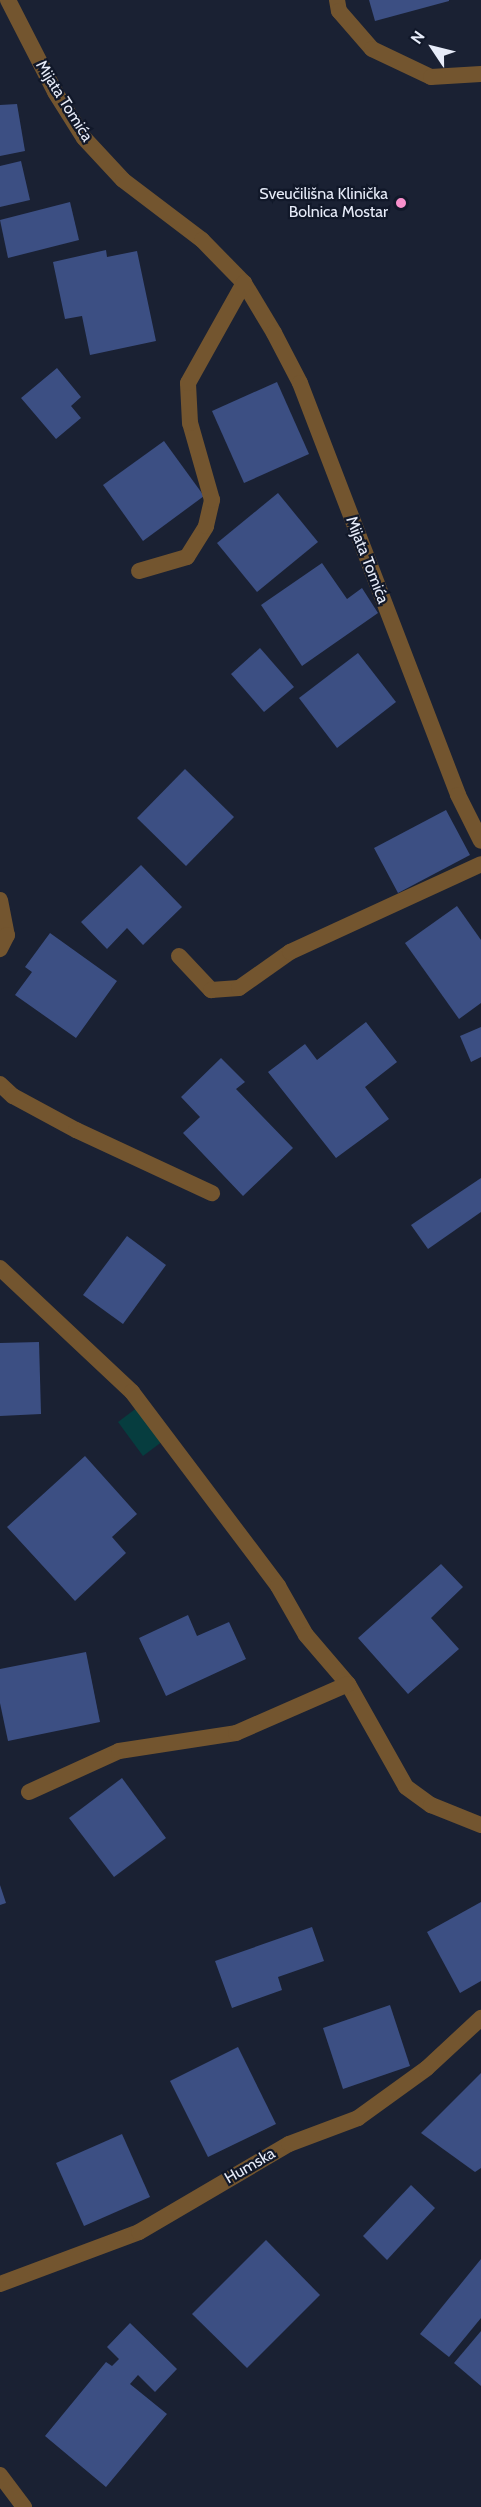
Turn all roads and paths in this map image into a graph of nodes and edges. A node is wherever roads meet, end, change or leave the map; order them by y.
1 (8, 0) edge
2 (337, 0) edge
3 (481, 74) edge
4 (244, 283) junction
5 (139, 571) dead end
6 (481, 841) edge
7 (481, 864) edge
8 (0, 900) edge
9 (0, 949) edge
10 (179, 956) dead end
11 (0, 1084) edge
12 (212, 1193) dead end
13 (0, 1268) edge
14 (348, 1684) junction
15 (29, 1792) dead end
16 (481, 1825) edge
17 (481, 2018) edge
18 (0, 2284) edge
19 (0, 2475) edge
20 (24, 2507) edge

1 - 4 street, Mijata Tomića
2 - 3 street
4 - 5 street
4 - 6 street, Mijata Tomića
7 - 10 street
8 - 9 street
11 - 12 street
13 - 14 street
14 - 15 street
14 - 16 street
17 - 18 street, Humska
19 - 20 street

